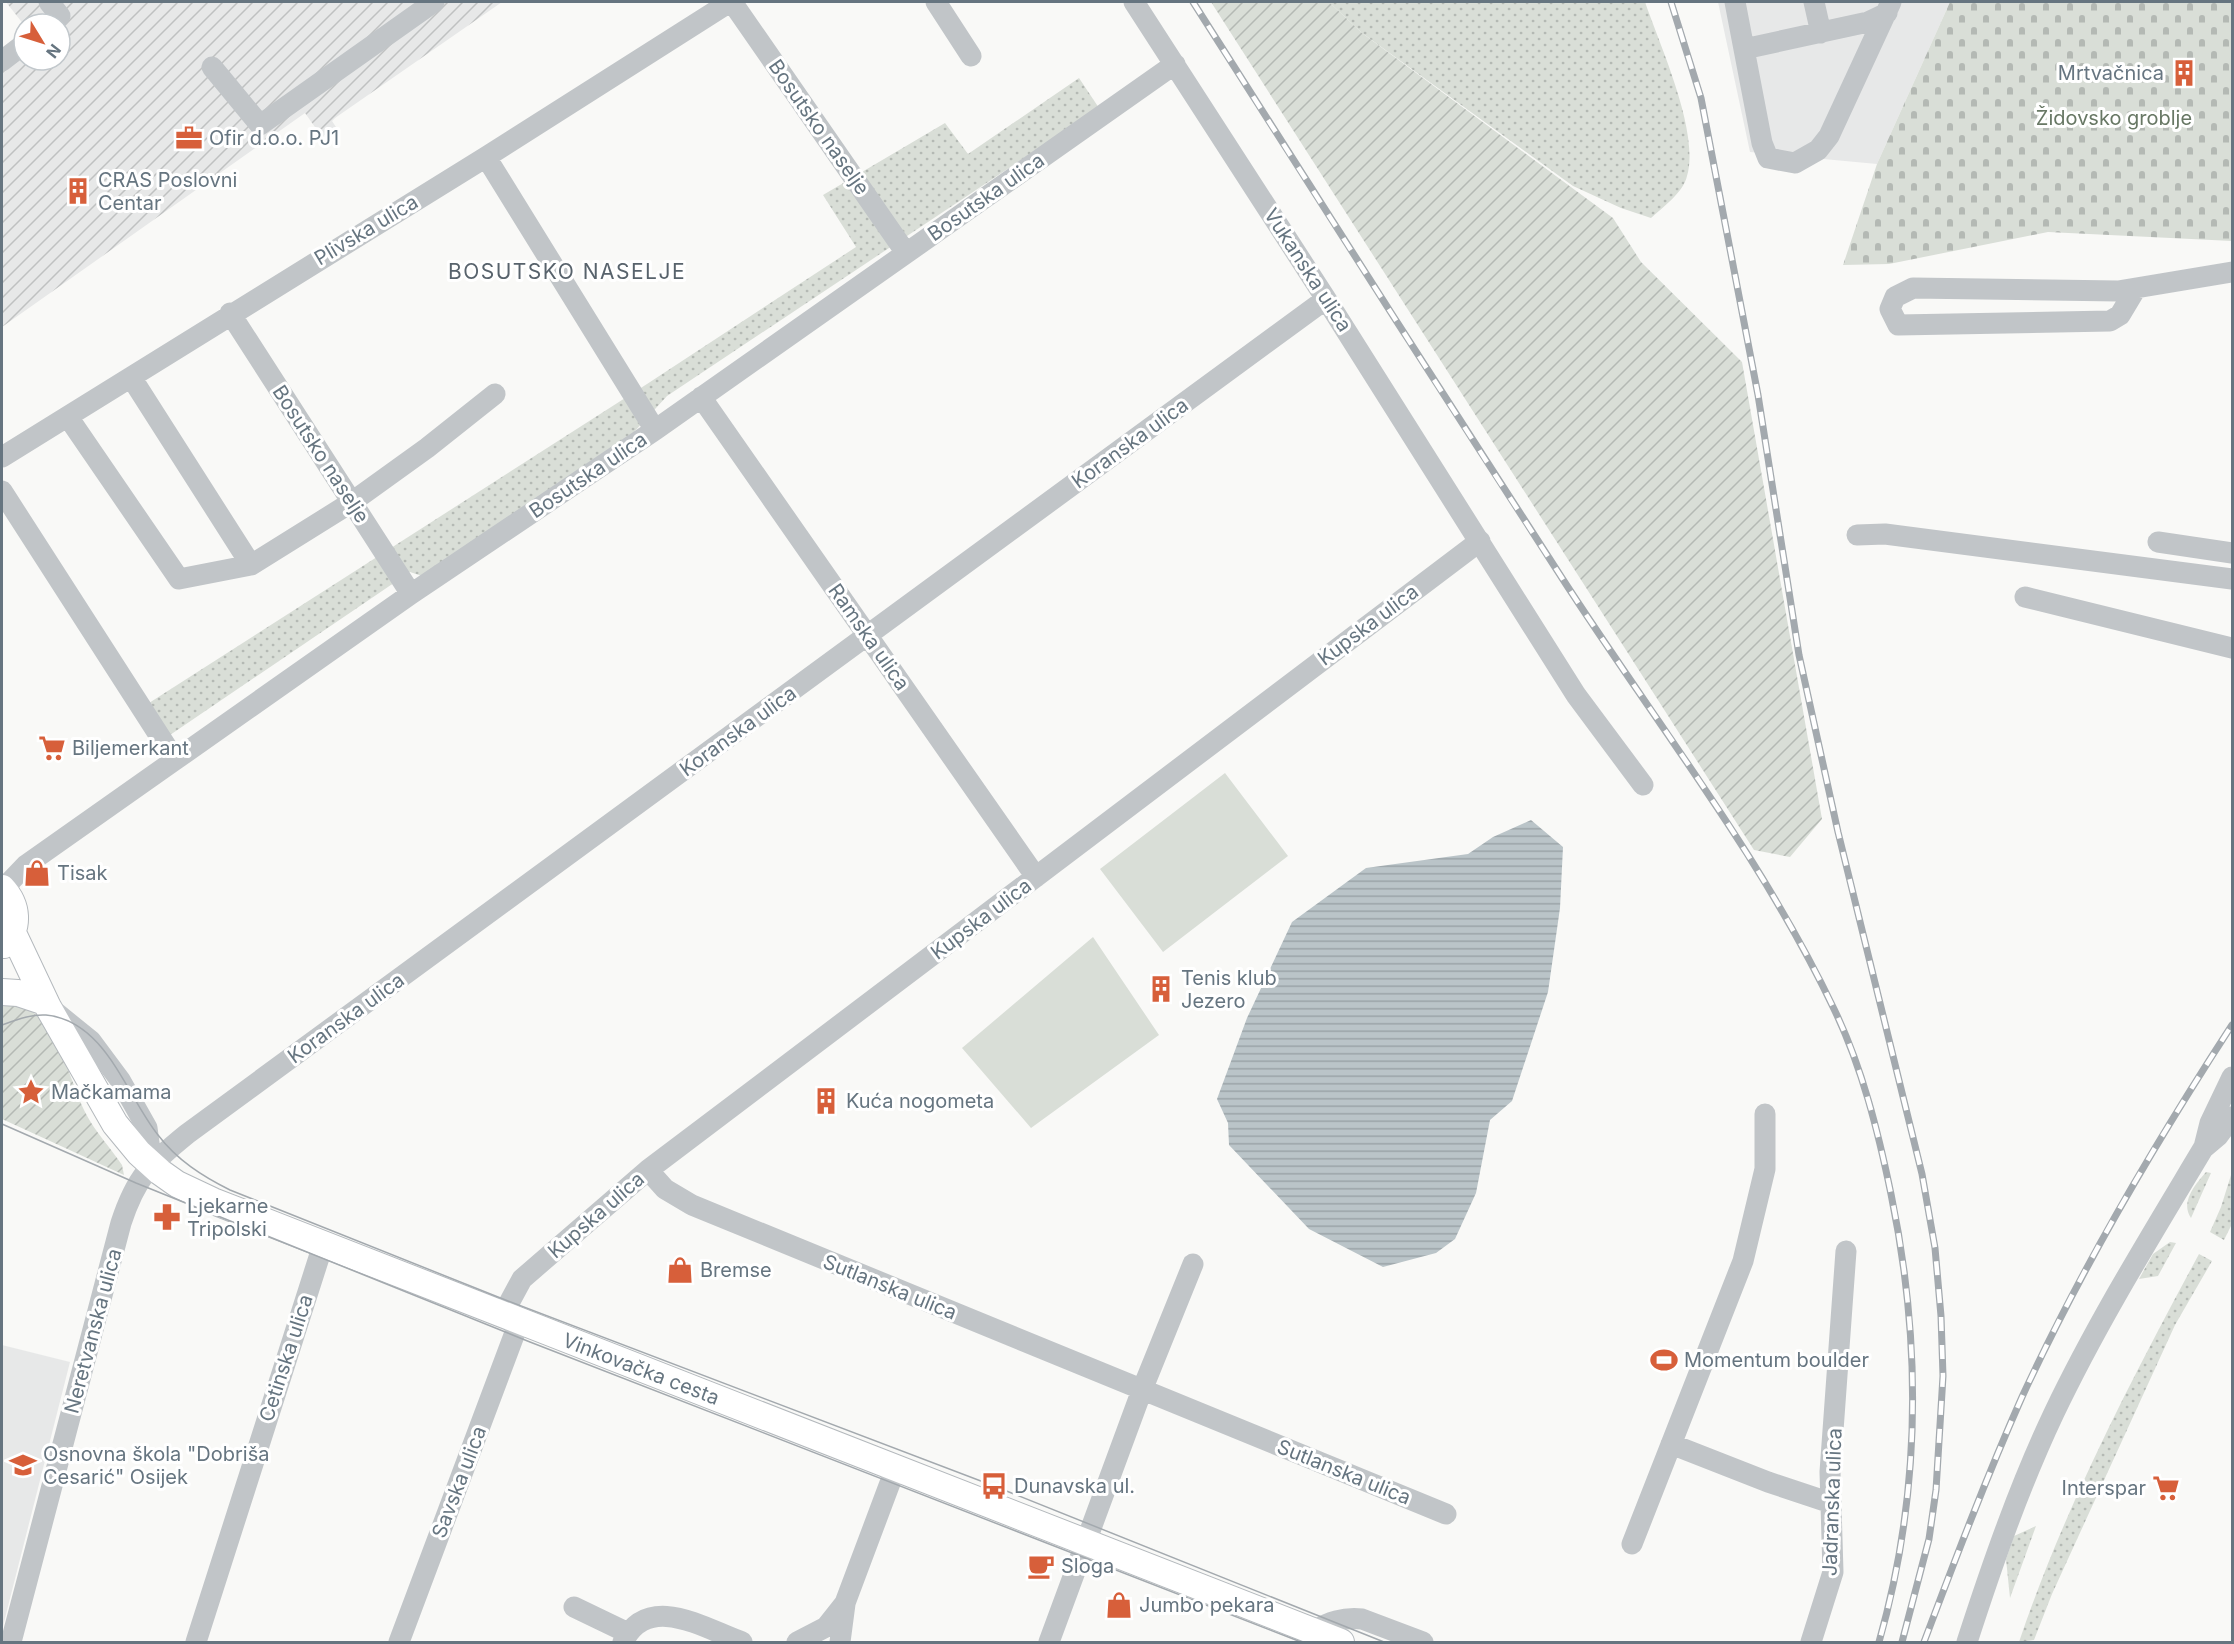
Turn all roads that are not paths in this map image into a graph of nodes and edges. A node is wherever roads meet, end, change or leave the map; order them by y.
1 (434, 2) edge
2 (731, 2) edge
3 (936, 2) edge
4 (1134, 2) edge
5 (1736, 2) edge
6 (1814, 2) edge
7 (1889, 7) edge
8 (1821, 33) junction
9 (1744, 49) junction
10 (971, 56) dead end
11 (1175, 64) junction
12 (212, 67) dead end
13 (486, 157) junction
14 (906, 253) junction
15 (2232, 272) edge
16 (2135, 290) junction
17 (1326, 299) junction
18 (231, 313) junction
19 (131, 376) junction
20 (495, 394) dead end
21 (701, 397) junction
22 (68, 417) junction
23 (655, 430) junction
24 (2, 457) edge
25 (2, 491) edge
26 (352, 502) junction
27 (1857, 535) dead end
28 (1480, 541) junction
29 (2158, 542) dead end
30 (2232, 553) edge
31 (251, 565) junction
32 (2232, 579) edge
33 (411, 594) junction
34 (2025, 597) dead end
35 (868, 636) junction
36 (2232, 648) edge
37 (175, 760) junction
38 (1643, 785) dead end
39 (1036, 877) junction
40 (2, 889) edge
41 (7, 940) edge
42 (2, 962) edge
43 (2, 992) edge
44 (45, 1004) junction
45 (2232, 1077) edge
46 (1765, 1114) dead end
47 (2232, 1117) edge
48 (2204, 1147) junction
49 (152, 1165) junction
50 (648, 1170) junction
51 (323, 1245) junction
52 (1846, 1251) dead end
53 (1193, 1264) dead end
54 (510, 1319) junction
55 (1142, 1390) junction
56 (1671, 1444) junction
57 (896, 1467) junction
58 (1832, 1503) junction
59 (1446, 1514) dead end
60 (1087, 1542) junction
61 (1632, 1544) dead end
62 (845, 1603) junction
63 (573, 1607) dead end
64 (1313, 1631) junction
65 (625, 1638) edge
66 (11, 1642) edge
67 (196, 1642) edge
68 (399, 1642) edge
69 (742, 1642) edge
70 (801, 1642) edge
71 (840, 1642) edge
72 (1049, 1642) edge
73 (1341, 1642) edge
74 (1423, 1642) edge
75 (1811, 1642) edge
76 (1967, 1642) edge

1 - 12 street
2 - 13 street, Plivska ulica
2 - 14 street, Bosutsko naselje
3 - 10 street
4 - 11 street, Vukanska ulica
5 - 9 street
6 - 8 street
7 - 8 street
7 - 9 street
8 - 9 street
11 - 14 street, Bosutska ulica
11 - 17 street, Vukanska ulica
13 - 18 street, Plivska ulica
13 - 23 street
14 - 21 street, Bosutska ulica
15 - 16 street
16 - 16 street
17 - 28 street, Vukanska ulica
17 - 35 street, Koranska ulica
18 - 19 street, Plivska ulica
18 - 26 street, Bosutsko naselje
19 - 22 street, Plivska ulica
19 - 31 street
20 - 26 street
21 - 23 street, Bosutska ulica
21 - 35 street, Ramska ulica
22 - 24 street, Plivska ulica
22 - 31 street
23 - 33 street, Bosutska ulica
25 - 37 street
26 - 31 street
26 - 33 street, Bosutsko naselje
27 - 32 street
28 - 38 street, Vukanska ulica
28 - 39 street, Kupska ulica
29 - 30 street
33 - 37 street, Bosutska ulica
34 - 36 street
35 - 39 street, Ramska ulica
35 - 49 street, Koranska ulica
37 - 40 street, Bosutska ulica
39 - 50 street, Kupska ulica
40 - 41 main road
41 - 44 main road, Vinkovačka cesta
42 - 44 main road, Vinkovačka cesta
43 - 44 main road
44 - 49 main road, Vinkovačka cesta
45 - 48 street
46 - 56 street
47 - 48 street
48 - 76 street
49 - 51 main road, Vinkovačka cesta
49 - 66 street, Neretvanska ulica
50 - 54 street, Kupska ulica
50 - 55 street, Sutlanska ulica
51 - 54 main road, Vinkovačka cesta
51 - 67 street, Cetinska ulica
52 - 58 street, Jadranska ulica
53 - 55 street
54 - 57 main road, Vinkovačka cesta
54 - 68 street, Savska ulica
55 - 59 street, Sutlanska ulica
55 - 60 street
56 - 58 street
56 - 61 street
57 - 60 main road, Vinkovačka cesta
57 - 62 street
58 - 75 street, Jadranska ulica
60 - 64 main road, Vinkovačka cesta
60 - 72 street
62 - 70 street
62 - 71 street
63 - 65 street
64 - 73 main road, Vinkovačka cesta
64 - 74 street
65 - 69 street

